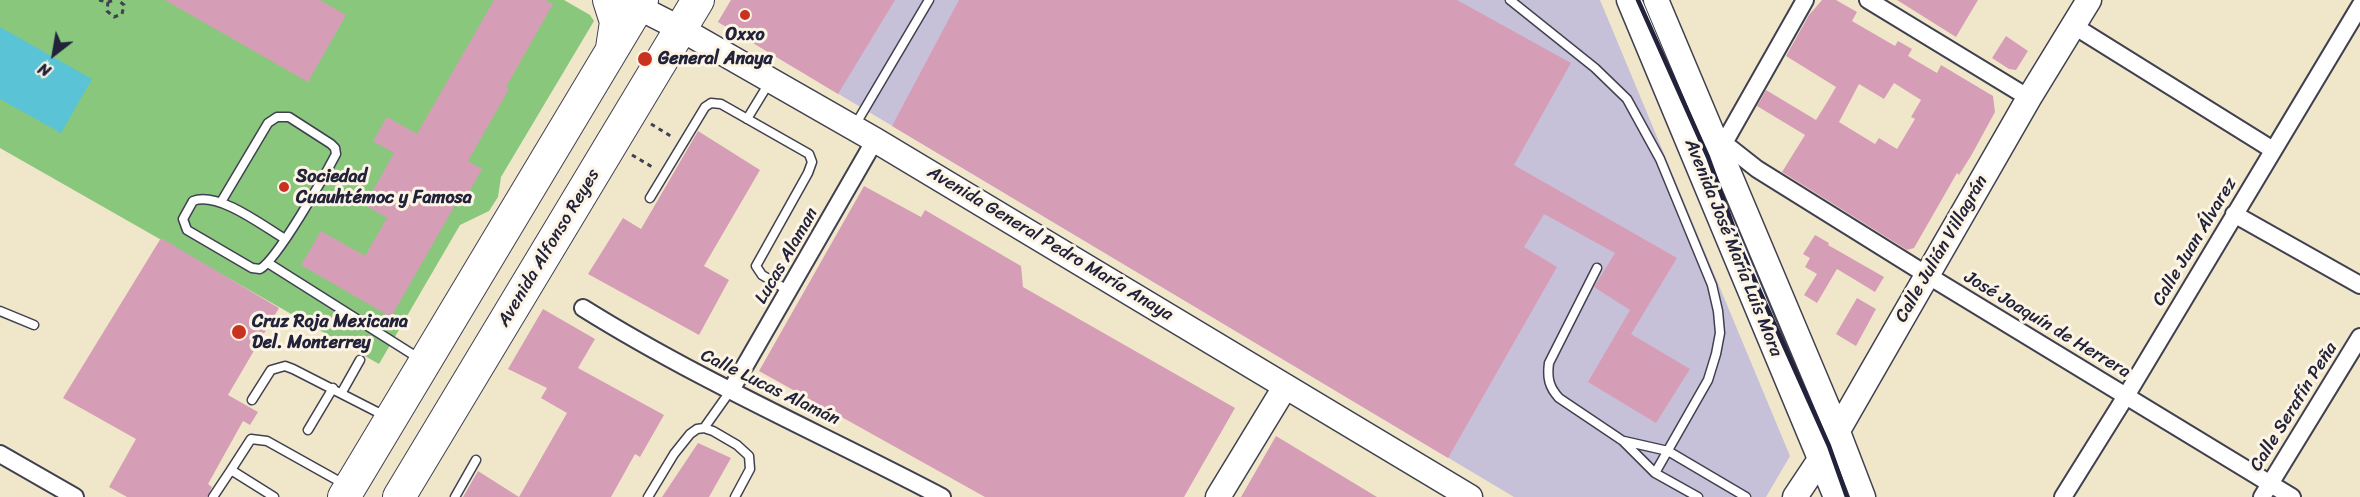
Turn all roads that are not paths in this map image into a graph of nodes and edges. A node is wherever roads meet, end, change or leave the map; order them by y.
1 (698, 0) edge
2 (929, 0) edge
3 (1510, 0) edge
4 (1629, 0) edge
5 (1656, 0) edge
6 (1805, 0) edge
7 (1868, 0) edge
8 (2089, 0) edge
9 (628, 2) edge
10 (2360, 6) edge
11 (2074, 26) junction
12 (681, 29) junction
13 (771, 80) junction
14 (2029, 98) junction
15 (747, 119) junction
16 (854, 128) junction
17 (875, 140) junction
18 (1721, 146) junction
19 (2272, 150) junction
20 (1697, 160) junction
21 (650, 198) dead end
22 (221, 202) junction
23 (2234, 214) junction
24 (285, 239) junction
25 (268, 263) junction
26 (1597, 268) dead end
27 (1927, 275) junction
28 (2360, 285) edge
29 (789, 291) junction
30 (584, 308) dead end
31 (0, 311) edge
32 (34, 325) dead end
33 (2360, 337) edge
34 (360, 360) dead end
35 (425, 362) junction
36 (1286, 387) junction
37 (337, 390) junction
38 (731, 390) junction
39 (2126, 396) junction
40 (252, 400) dead end
41 (391, 419) junction
42 (704, 428) junction
43 (308, 430) dead end
44 (1838, 432) junction
45 (1623, 441) junction
46 (1668, 451) junction
47 (0, 454) edge
48 (476, 460) dead end
49 (231, 470) junction
50 (1655, 473) junction
51 (1828, 480) edge
52 (2266, 490) edge
53 (347, 492) edge
54 (1865, 495) edge
55 (75, 497) edge
56 (213, 497) edge
57 (274, 497) edge
58 (399, 497) edge
59 (455, 497) edge
60 (648, 497) edge
61 (735, 497) edge
62 (942, 497) edge
63 (1218, 497) edge
64 (1470, 497) edge
65 (1698, 497) edge
66 (1746, 497) edge
67 (1795, 497) edge
68 (2063, 497) edge
69 (2292, 497) edge

1 - 12 highway, Avenida Alfonso Reyes
2 - 16 lane
3 - 46 lane
4 - 20 street, Avenida José María Luis Mora
5 - 18 street, Avenida José María Luis Mora
6 - 18 street
7 - 14 street
8 - 11 street, Calle Julián Villagrán
9 - 12 street, Avenida General Pedro María Anaya
9 - 35 highway
10 - 19 street, Calle Juan Álvarez
11 - 14 street, Calle Julián Villagrán
11 - 19 street
12 - 13 street, Avenida General Pedro María Anaya
12 - 58 highway, Avenida Alfonso Reyes
13 - 15 lane
13 - 16 street, Avenida General Pedro María Anaya
14 - 27 street, Calle Julián Villagrán
15 - 21 lane
15 - 29 lane
16 - 17 street, Avenida General Pedro María Anaya
17 - 29 street, Lucas Alaman
17 - 36 street, Avenida General Pedro María Anaya
18 - 20 street
18 - 27 street, José Joaquín de Herrera
18 - 44 street, Avenida José María Luis Mora
19 - 23 street, Calle Juan Álvarez
20 - 51 street, Avenida José María Luis Mora
22 - 24 lane
22 - 24 lane
22 - 25 lane
23 - 28 street
23 - 39 street, Calle Juan Álvarez
24 - 25 lane
25 - 35 lane
26 - 45 lane
27 - 39 street, José Joaquín de Herrera
27 - 44 street, Calle Julián Villagrán
29 - 38 street, Lucas Alaman
30 - 38 street, Calle Lucas Alamán
31 - 32 lane
33 - 52 street, Calle Serafín Peña
34 - 37 lane
35 - 41 highway
36 - 63 street
36 - 64 street, Avenida General Pedro María Anaya
37 - 40 lane
37 - 41 lane
37 - 43 lane
38 - 42 lane
38 - 62 street, Calle Lucas Alamán
39 - 52 street, José Joaquín de Herrera
39 - 68 street, Calle Juan Álvarez
41 - 53 highway
42 - 60 lane
42 - 61 lane
44 - 51 street, Calle Julián Villagrán
44 - 54 street, Avenida José María Luis Mora
45 - 46 lane
45 - 50 lane
46 - 50 lane
46 - 66 lane
47 - 55 street
48 - 59 lane
49 - 53 lane
49 - 56 lane
49 - 57 lane
50 - 65 lane
51 - 54 street
51 - 67 street, Calle Julián Villagrán
52 - 69 street, José Joaquín de Herrera

